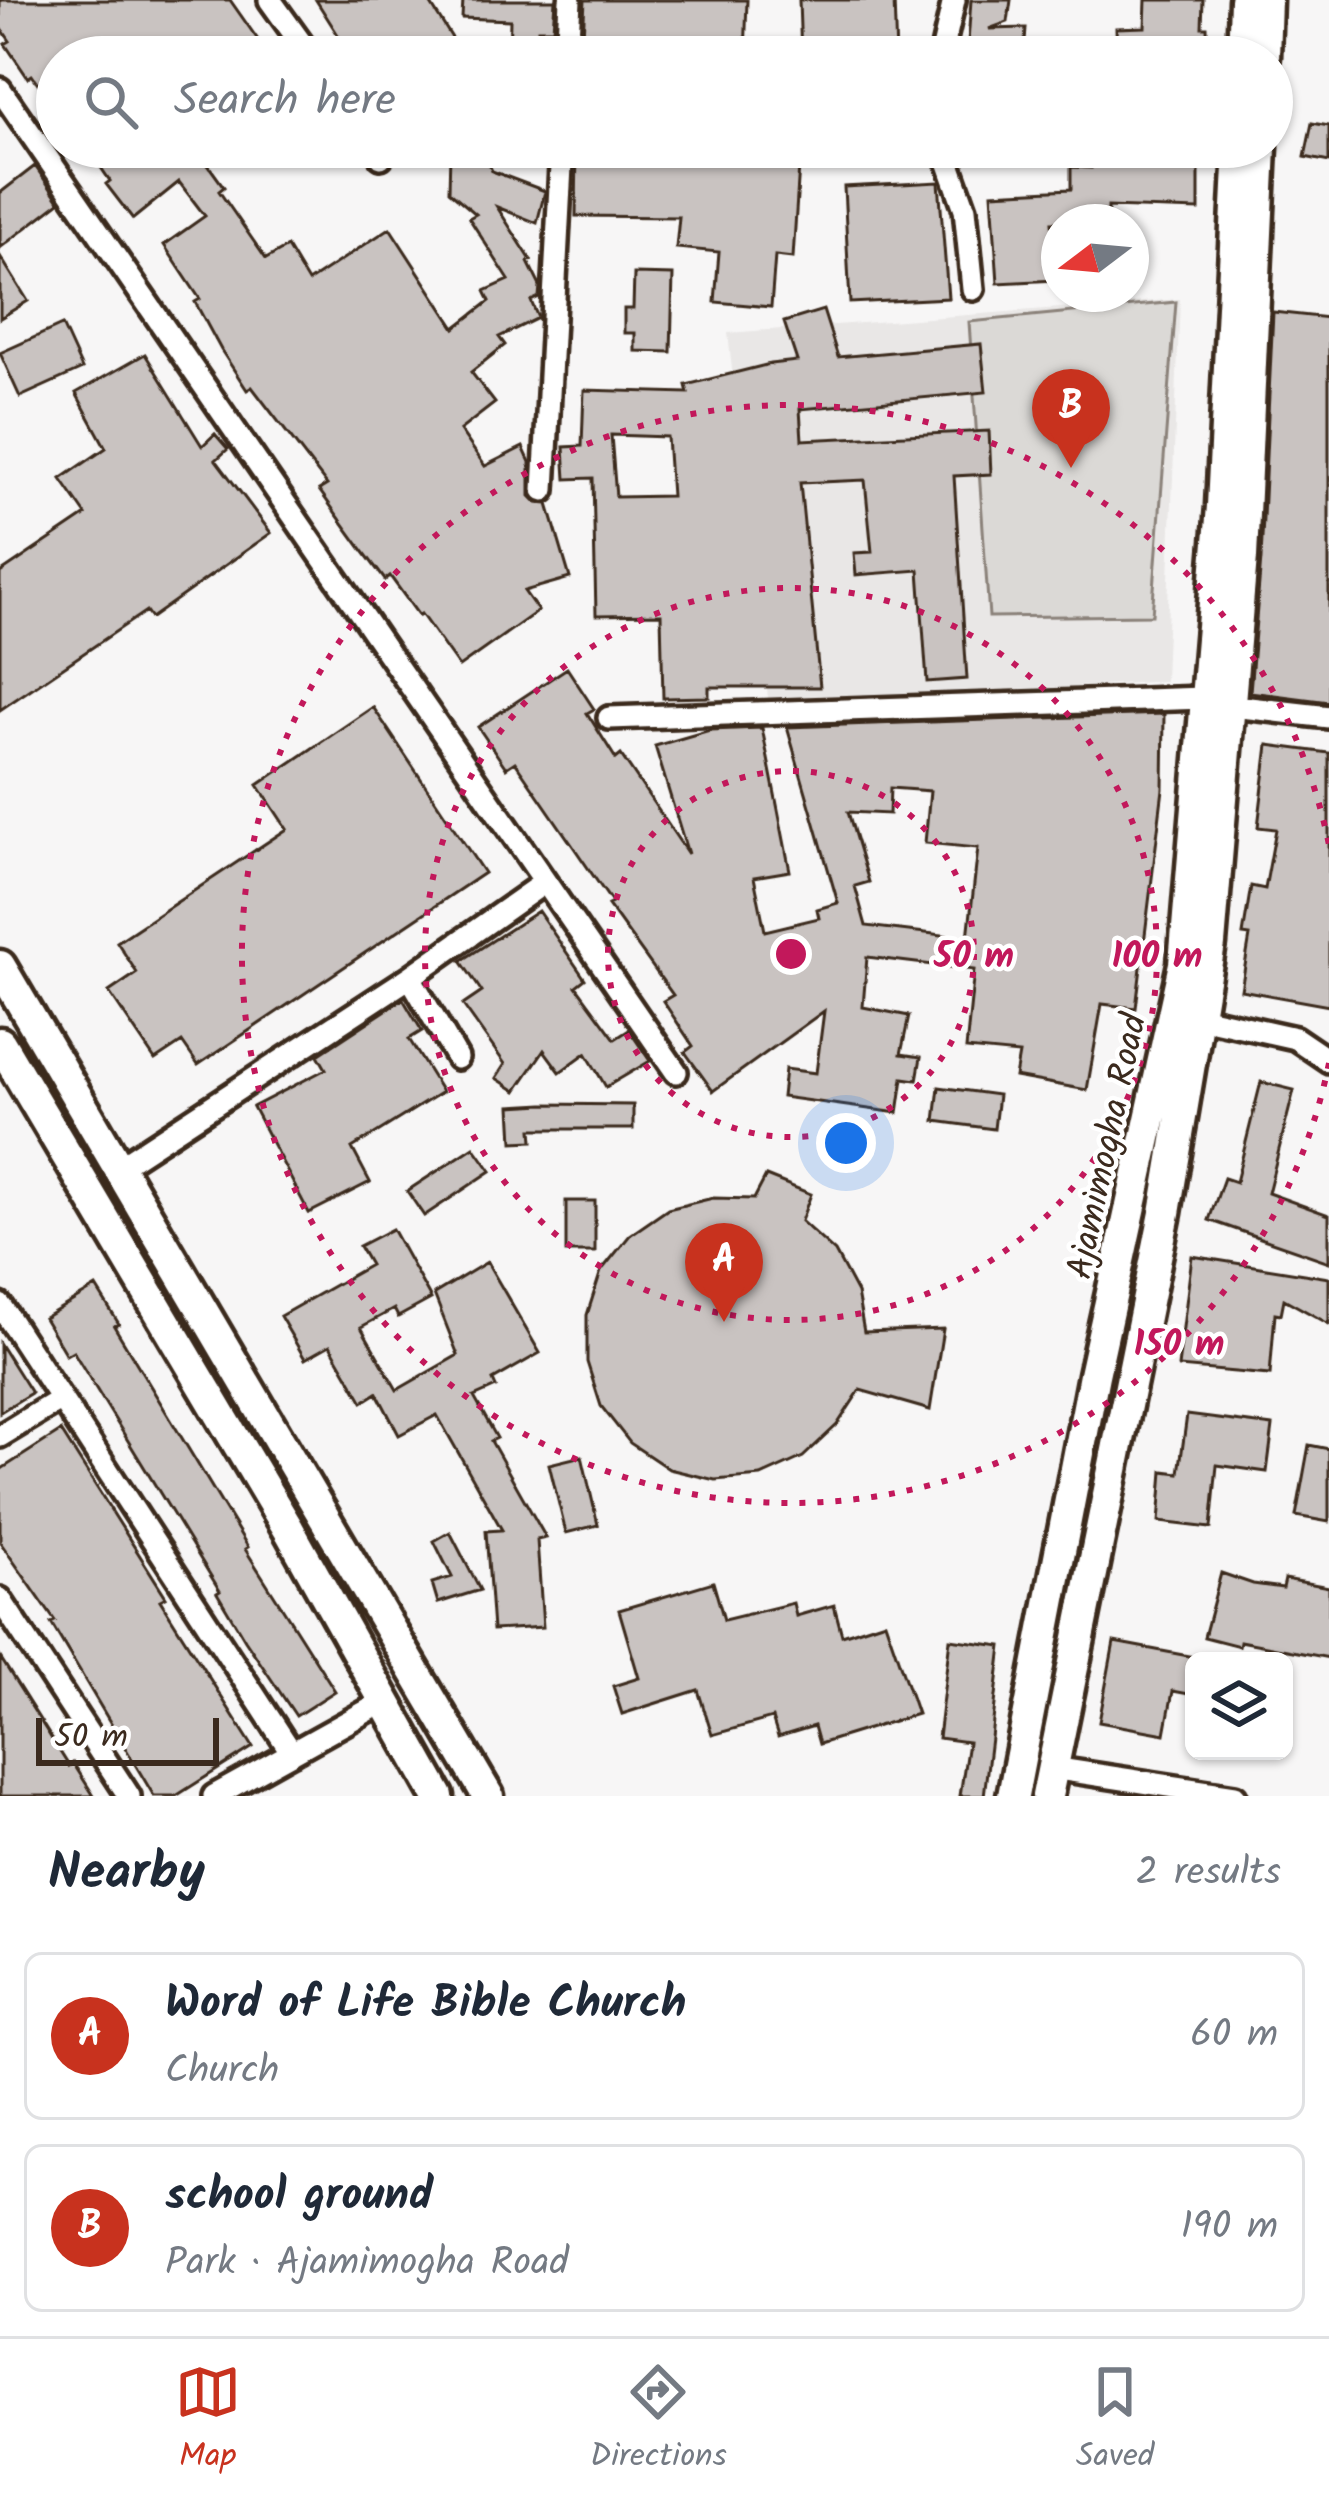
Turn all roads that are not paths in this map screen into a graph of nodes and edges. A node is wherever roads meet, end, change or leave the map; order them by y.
1 (270, 0) edge
2 (570, 0) edge
3 (954, 0) edge
4 (1245, 0) edge
5 (1267, 0) edge
6 (295, 36) edge
7 (568, 36) edge
8 (946, 36) edge
9 (1244, 36) edge
10 (1265, 36) edge
11 (0, 88) edge
12 (36, 140) edge
13 (55, 168) edge
14 (561, 168) edge
15 (950, 168) edge
16 (1239, 168) edge
17 (1260, 168) edge
18 (973, 289) dead end
19 (544, 490) dead end
20 (1218, 702) junction
21 (1329, 717) edge
22 (609, 718) dead end
23 (545, 882) junction
24 (0, 966) edge
25 (410, 977) junction
26 (1199, 1017) junction
27 (0, 1043) edge
28 (457, 1058) dead end
29 (1329, 1061) edge
30 (676, 1072) dead end
31 (119, 1166) junction
32 (0, 1304) edge
33 (62, 1399) junction
34 (0, 1436) edge
35 (0, 1599) edge
36 (385, 1701) junction
37 (292, 1753) junction
38 (1050, 1782) edge
39 (129, 1796) edge
40 (214, 1796) edge
41 (439, 1796) edge
42 (488, 1796) edge
43 (1013, 1796) edge
44 (1234, 1796) edge

1 - 6 street
2 - 7 street
3 - 8 street
4 - 9 main road
5 - 10 main road
11 - 12 street
13 - 23 street
14 - 19 street
15 - 18 street
16 - 20 main road, Ajamimogha Road
17 - 20 main road, Ajamimogha Road
20 - 21 street
20 - 22 street
20 - 26 main road, Ajamimogha Road
20 - 43 main road, Ajamimogha Road
23 - 25 street
23 - 30 street
24 - 31 main road
25 - 28 street
25 - 31 street
26 - 29 street
26 - 38 main road, Ajamimogha Road
27 - 36 main road
31 - 42 main road
32 - 33 street
33 - 34 street
33 - 37 street
35 - 39 street
36 - 37 street
36 - 41 main road
37 - 40 street
38 - 44 street

